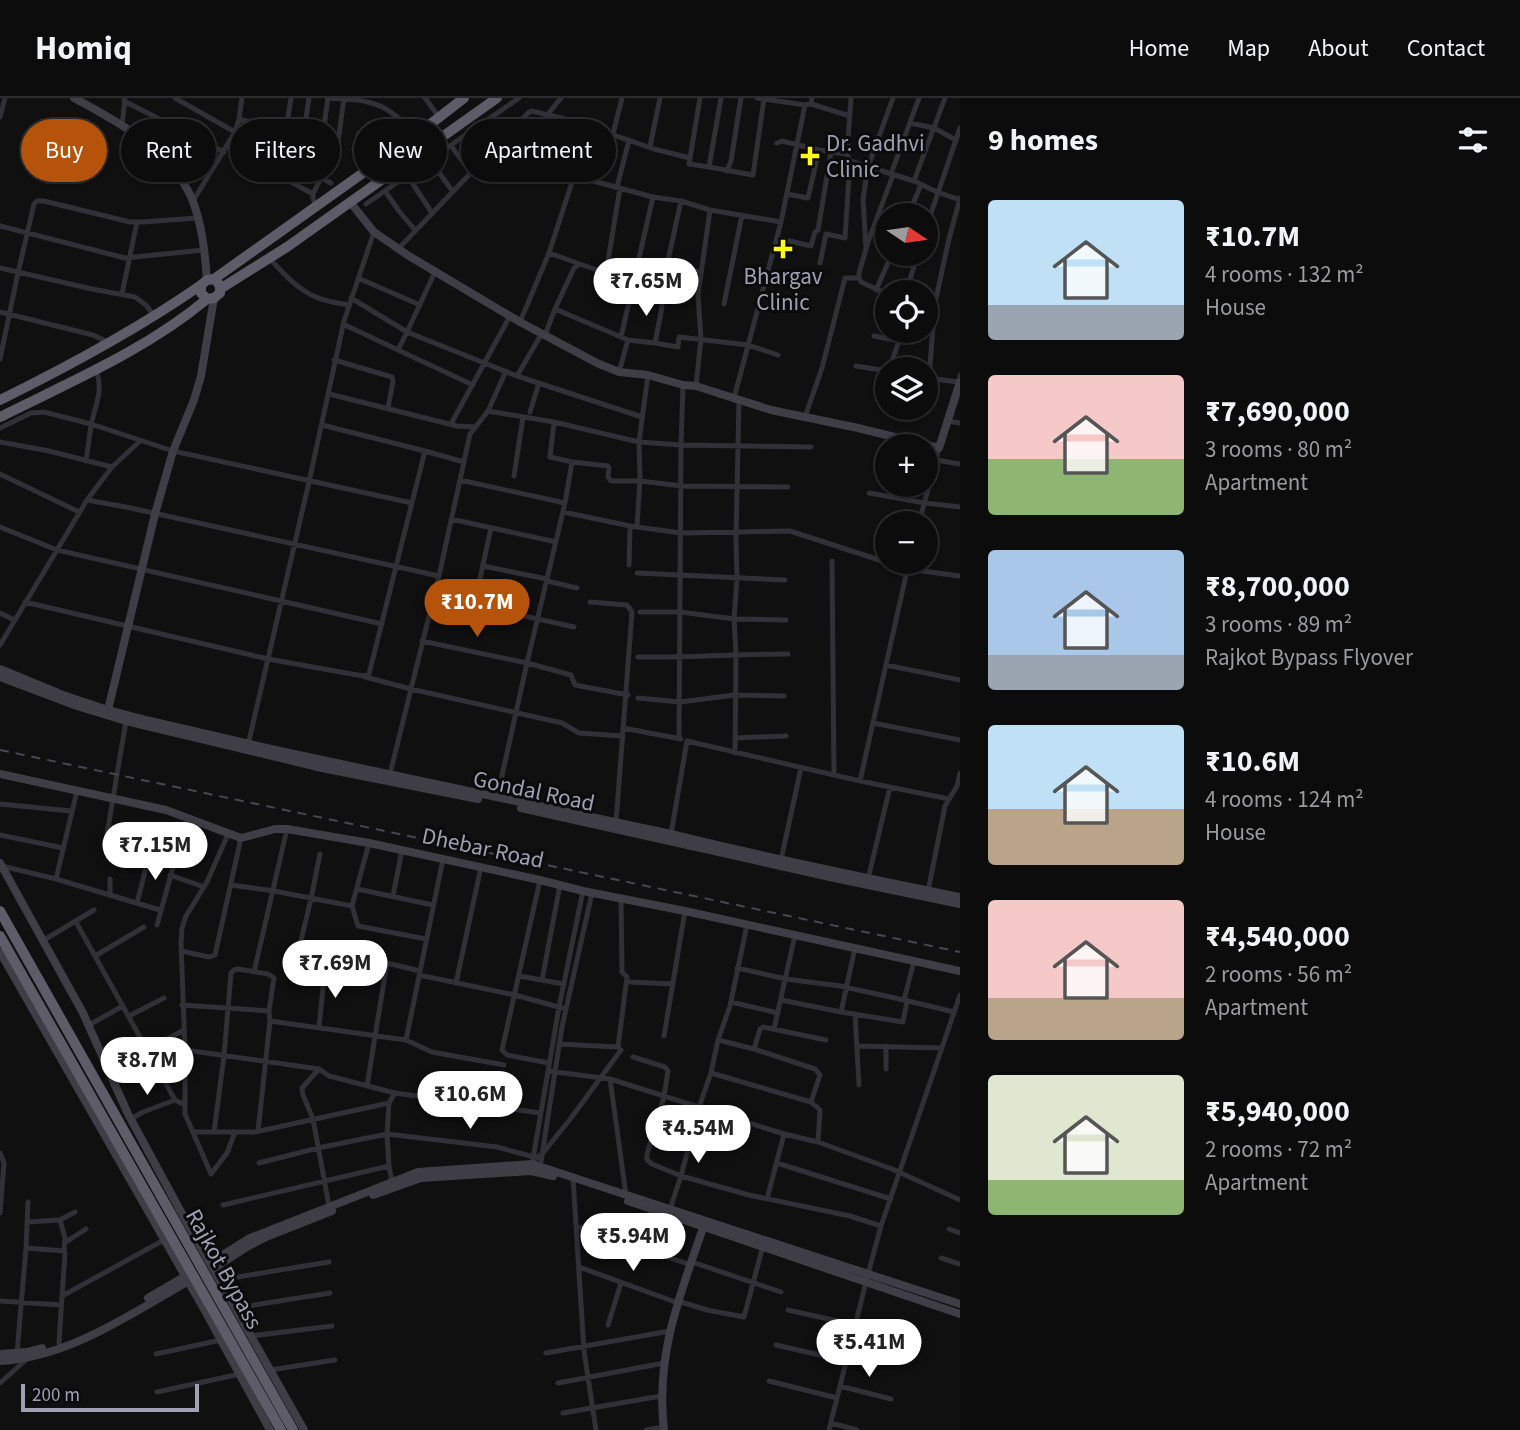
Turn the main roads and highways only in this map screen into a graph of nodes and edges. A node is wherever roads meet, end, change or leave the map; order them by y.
1 (463, 98) edge
2 (497, 98) edge
3 (207, 281) junction
4 (214, 295) junction
5 (0, 400) edge
6 (0, 417) edge
7 (0, 911) edge
8 (0, 936) edge
9 (126, 1156) junction
10 (125, 1173) road end
11 (281, 1430) edge
12 (293, 1430) edge

1 - 3 highway
2 - 4 highway
3 - 4 highway
3 - 4 highway
3 - 5 highway
4 - 6 highway
7 - 12 highway, Rajkot Bypass
8 - 9 highway, Rajkot Bypass
9 - 10 highway
9 - 11 highway, Rajkot Bypass

